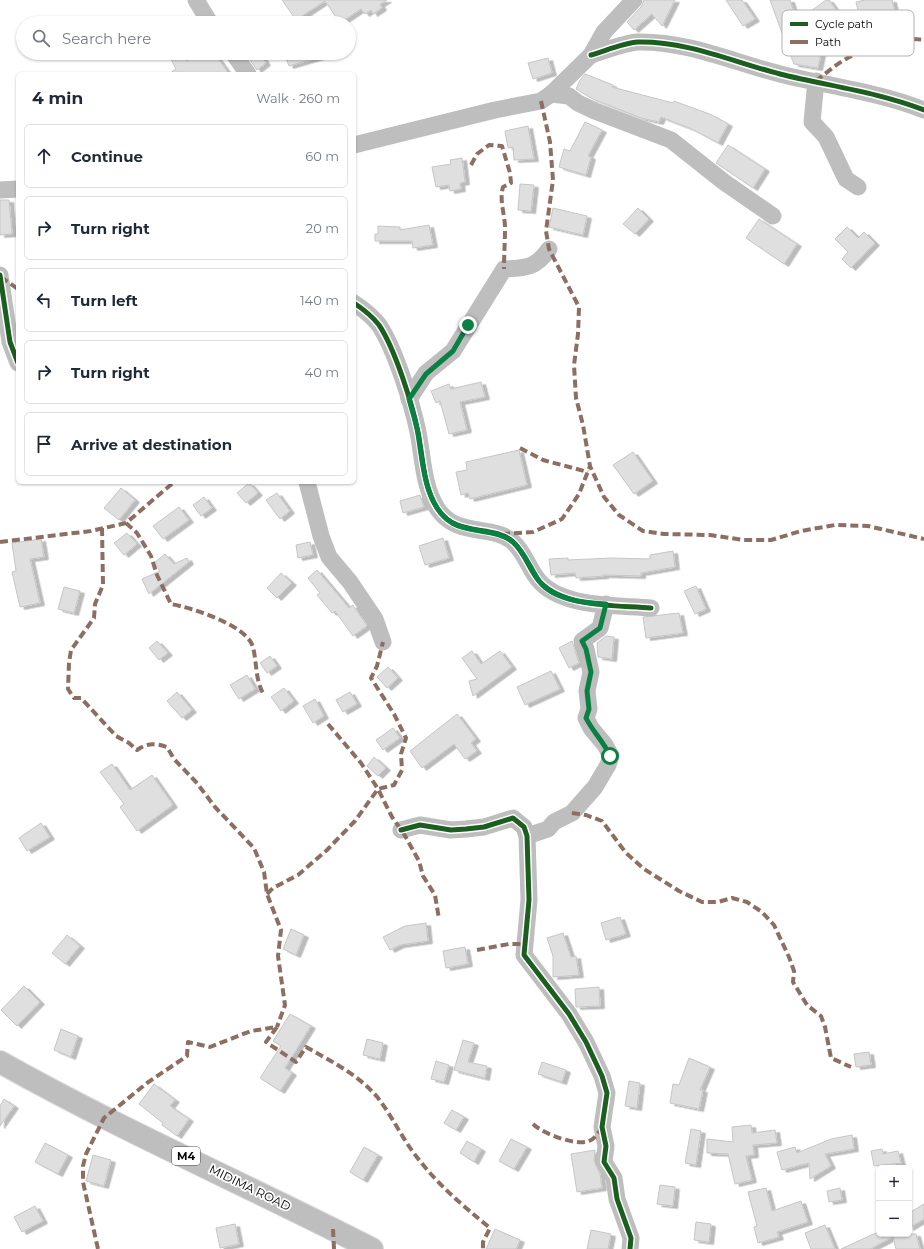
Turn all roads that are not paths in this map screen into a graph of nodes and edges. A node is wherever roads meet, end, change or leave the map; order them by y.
1 (196, 0) edge
2 (634, 0) edge
3 (206, 16) edge
4 (591, 55) junction
5 (238, 60) edge
6 (247, 72) edge
7 (816, 82) junction
8 (551, 94) junction
9 (924, 110) edge
10 (356, 145) edge
11 (858, 187) dead end
12 (16, 189) edge
13 (0, 190) edge
14 (773, 216) dead end
15 (549, 249) dead end
16 (0, 276) edge
17 (356, 304) edge
18 (16, 358) edge
19 (409, 399) junction
20 (308, 484) edge
21 (606, 604) junction
22 (651, 608) dead end
23 (383, 642) dead end
24 (401, 830) dead end
25 (527, 836) junction
26 (0, 1062) edge
27 (372, 1249) edge
28 (630, 1249) edge

1 - 3 street
2 - 4 street
4 - 7 street
4 - 8 street
5 - 6 street
7 - 9 street
7 - 11 street
8 - 10 street
8 - 14 street
12 - 13 street
15 - 19 street
16 - 18 street
17 - 19 street
19 - 21 street
20 - 23 street
21 - 22 street
21 - 25 street
24 - 25 street
25 - 28 street
26 - 27 main road, MIDIMA ROAD / M4

